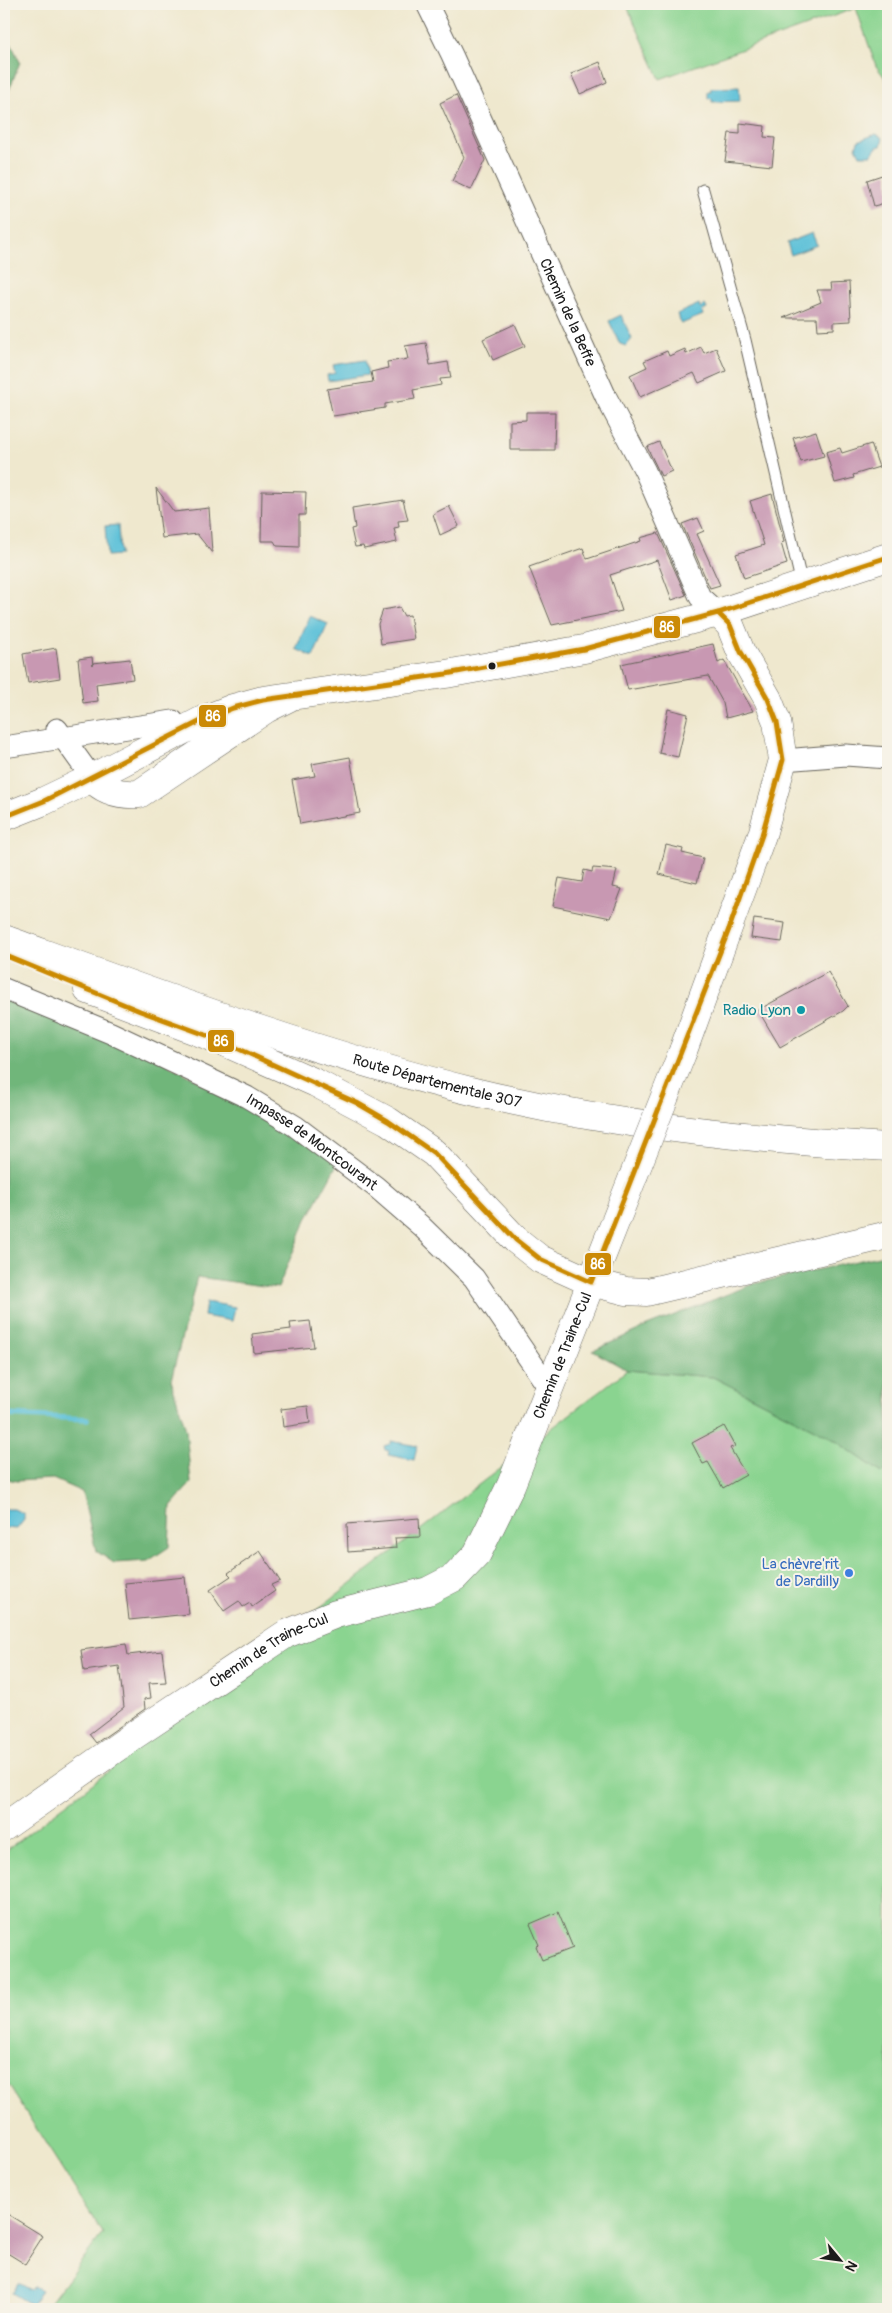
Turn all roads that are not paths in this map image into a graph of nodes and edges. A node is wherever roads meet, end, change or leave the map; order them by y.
1 (427, 4) edge
2 (703, 190) dead end
3 (888, 557) edge
4 (802, 585) junction
5 (718, 614) junction
6 (290, 697) junction
7 (173, 721) dead end
8 (60, 734) junction
9 (4, 747) edge
10 (888, 758) edge
11 (783, 760) junction
12 (92, 778) junction
13 (4, 817) edge
14 (4, 939) edge
15 (4, 955) edge
16 (4, 989) edge
17 (888, 1147) edge
18 (888, 1235) edge
19 (591, 1282) junction
20 (549, 1388) junction
21 (4, 1827) edge

1 - 5 street, Chemin de la Beffe
2 - 4 lane
3 - 4 street
4 - 5 street
5 - 6 street
5 - 11 street, Chemin de Traine-Cul
6 - 12 street
6 - 12 street
7 - 8 street
8 - 9 street
8 - 12 street
10 - 11 street
11 - 19 street, Chemin de Traine-Cul, bridge
12 - 13 street
14 - 17 street, Route Départementale 307
15 - 19 street
16 - 20 street, Impasse de Montcourant
18 - 19 street
19 - 20 street, Chemin de Traine-Cul
20 - 21 street, Chemin de Traine-Cul

